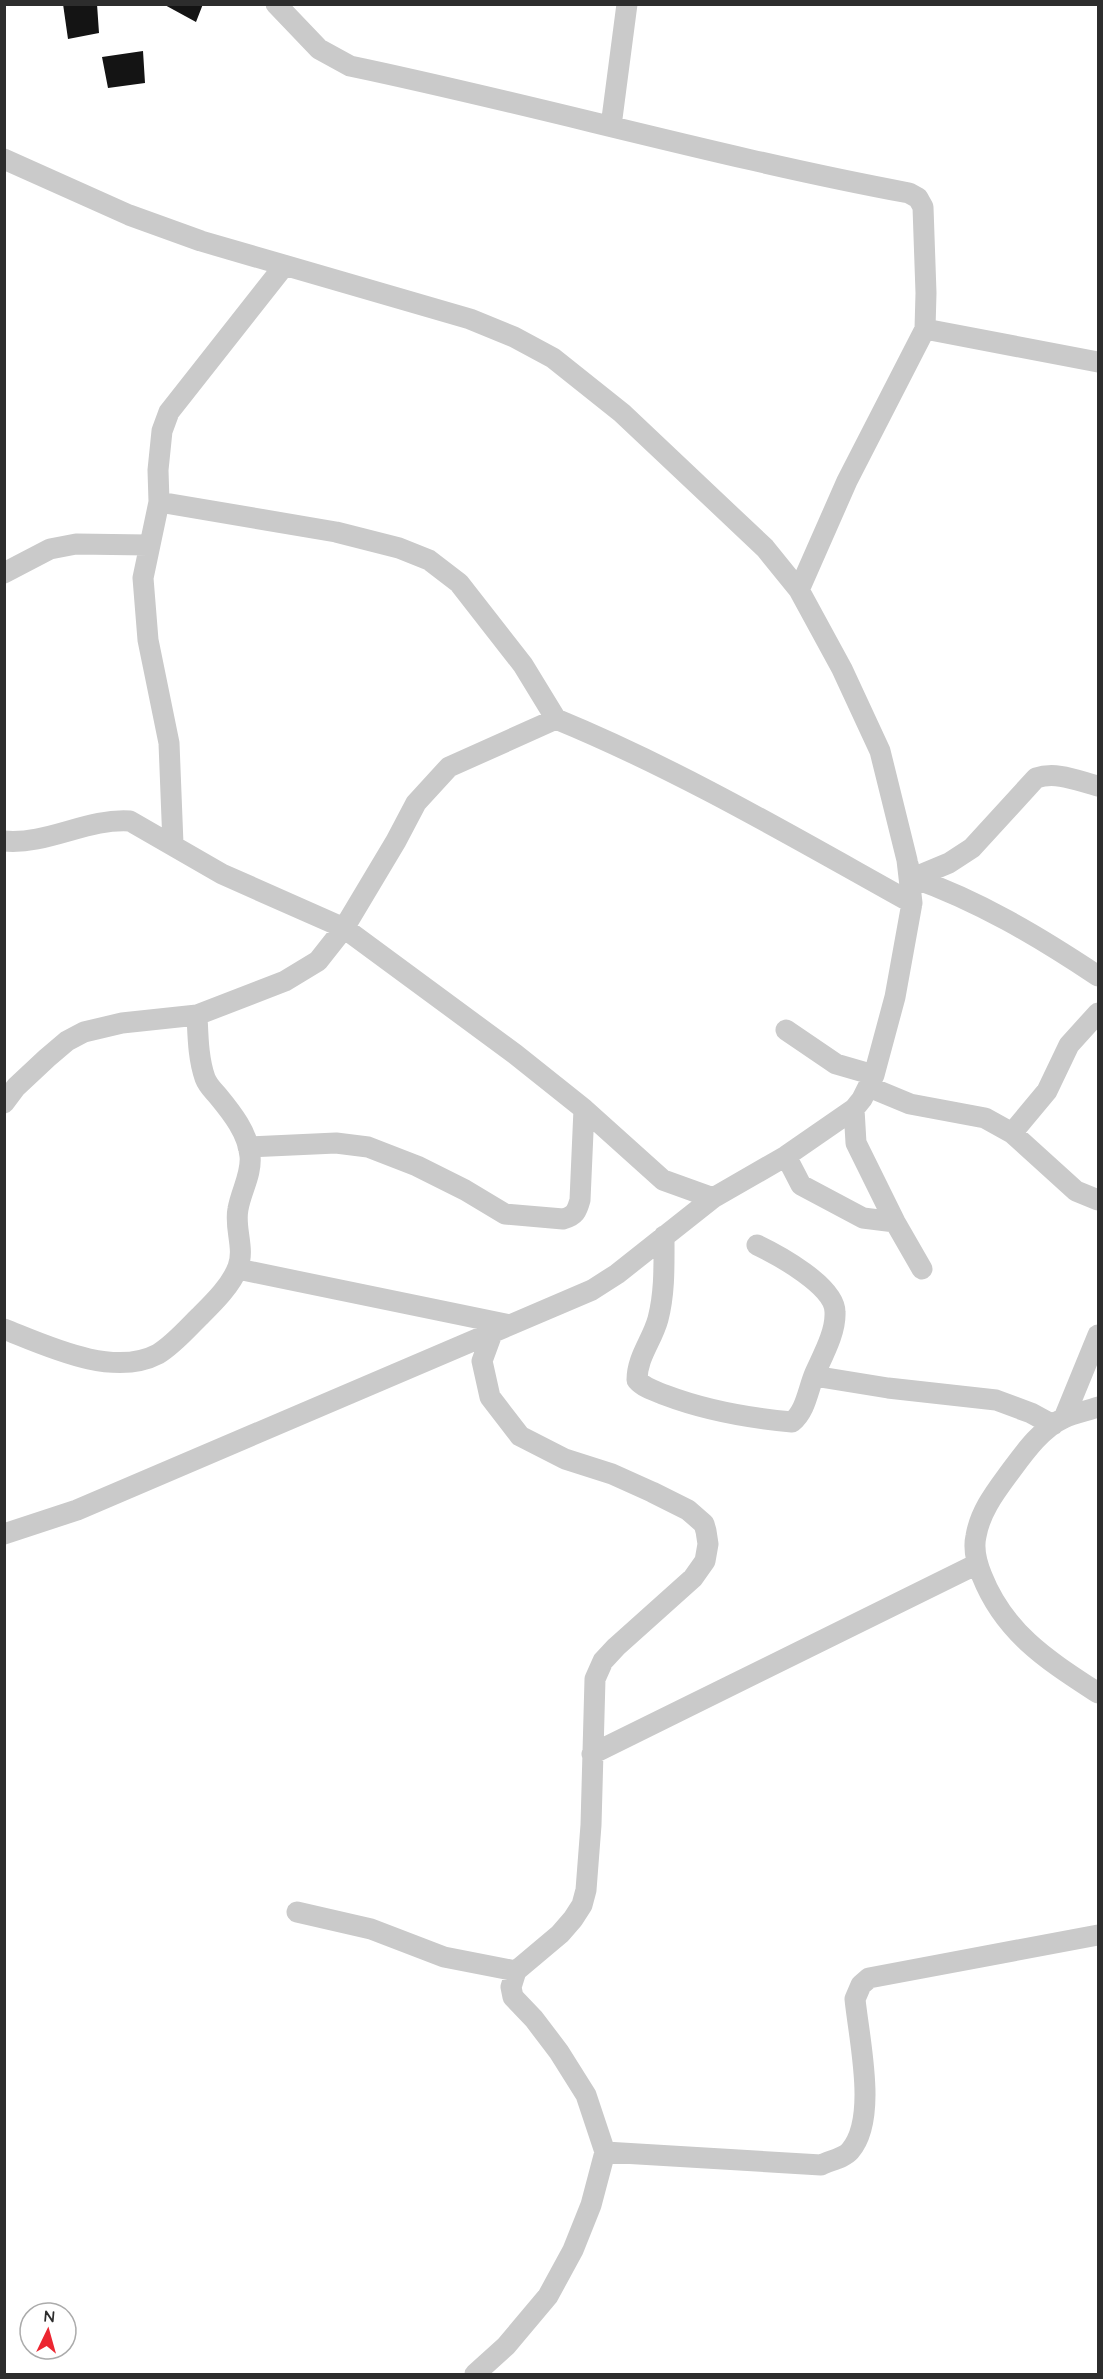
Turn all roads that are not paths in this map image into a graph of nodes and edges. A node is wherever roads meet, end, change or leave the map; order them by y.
1 (276, 4) edge
2 (627, 4) edge
3 (611, 126) junction
4 (4, 159) edge
5 (284, 266) junction
6 (925, 329) junction
7 (1098, 362) edge
8 (159, 502) junction
9 (148, 545) junction
10 (4, 573) edge
11 (799, 590) junction
12 (556, 719) junction
13 (1098, 786) edge
14 (4, 841) edge
15 (172, 844) junction
16 (910, 869) junction
17 (912, 903) junction
18 (344, 928) junction
19 (1098, 976) edge
20 (1098, 1013) edge
21 (197, 1015) junction
22 (786, 1030) dead end
23 (871, 1081) junction
24 (4, 1103) edge
25 (584, 1108) junction
26 (854, 1109) junction
27 (1012, 1133) junction
28 (248, 1147) junction
29 (786, 1156) junction
30 (713, 1198) junction
31 (1098, 1200) edge
32 (895, 1222) junction
33 (664, 1236) junction
34 (757, 1245) dead end
35 (238, 1269) junction
36 (922, 1269) dead end
37 (502, 1328) junction
38 (4, 1329) edge
39 (1098, 1335) edge
40 (814, 1376) junction
41 (1098, 1407) edge
42 (1059, 1421) junction
43 (4, 1534) edge
44 (977, 1564) junction
45 (1098, 1693) edge
46 (592, 1754) junction
47 (297, 1912) dead end
48 (1098, 1935) edge
49 (516, 1971) junction
50 (605, 2152) junction
51 (475, 2374) edge

1 - 3 street
2 - 3 street
3 - 6 street
4 - 5 street
5 - 8 street
5 - 11 street
6 - 7 street
6 - 11 street
8 - 9 street
8 - 12 street
9 - 10 street
9 - 15 street
11 - 16 street
12 - 17 street
12 - 18 street
13 - 16 street
14 - 15 street
15 - 18 street
16 - 17 street
16 - 19 street
17 - 23 street
18 - 21 street
18 - 25 street
20 - 27 street
21 - 24 street
21 - 28 street
22 - 23 street
23 - 26 street
23 - 27 street
25 - 28 street
25 - 30 street
26 - 29 street
26 - 32 street
27 - 31 street
28 - 35 street
29 - 30 street
29 - 32 street
30 - 33 street
32 - 36 street
33 - 37 street
33 - 40 street
34 - 40 street
35 - 37 street
35 - 38 street
37 - 43 street
37 - 46 street
39 - 42 street
40 - 42 street
41 - 42 street
42 - 44 street
44 - 45 street
44 - 46 street
46 - 49 street
47 - 49 street
48 - 50 street
49 - 50 street
50 - 51 street

